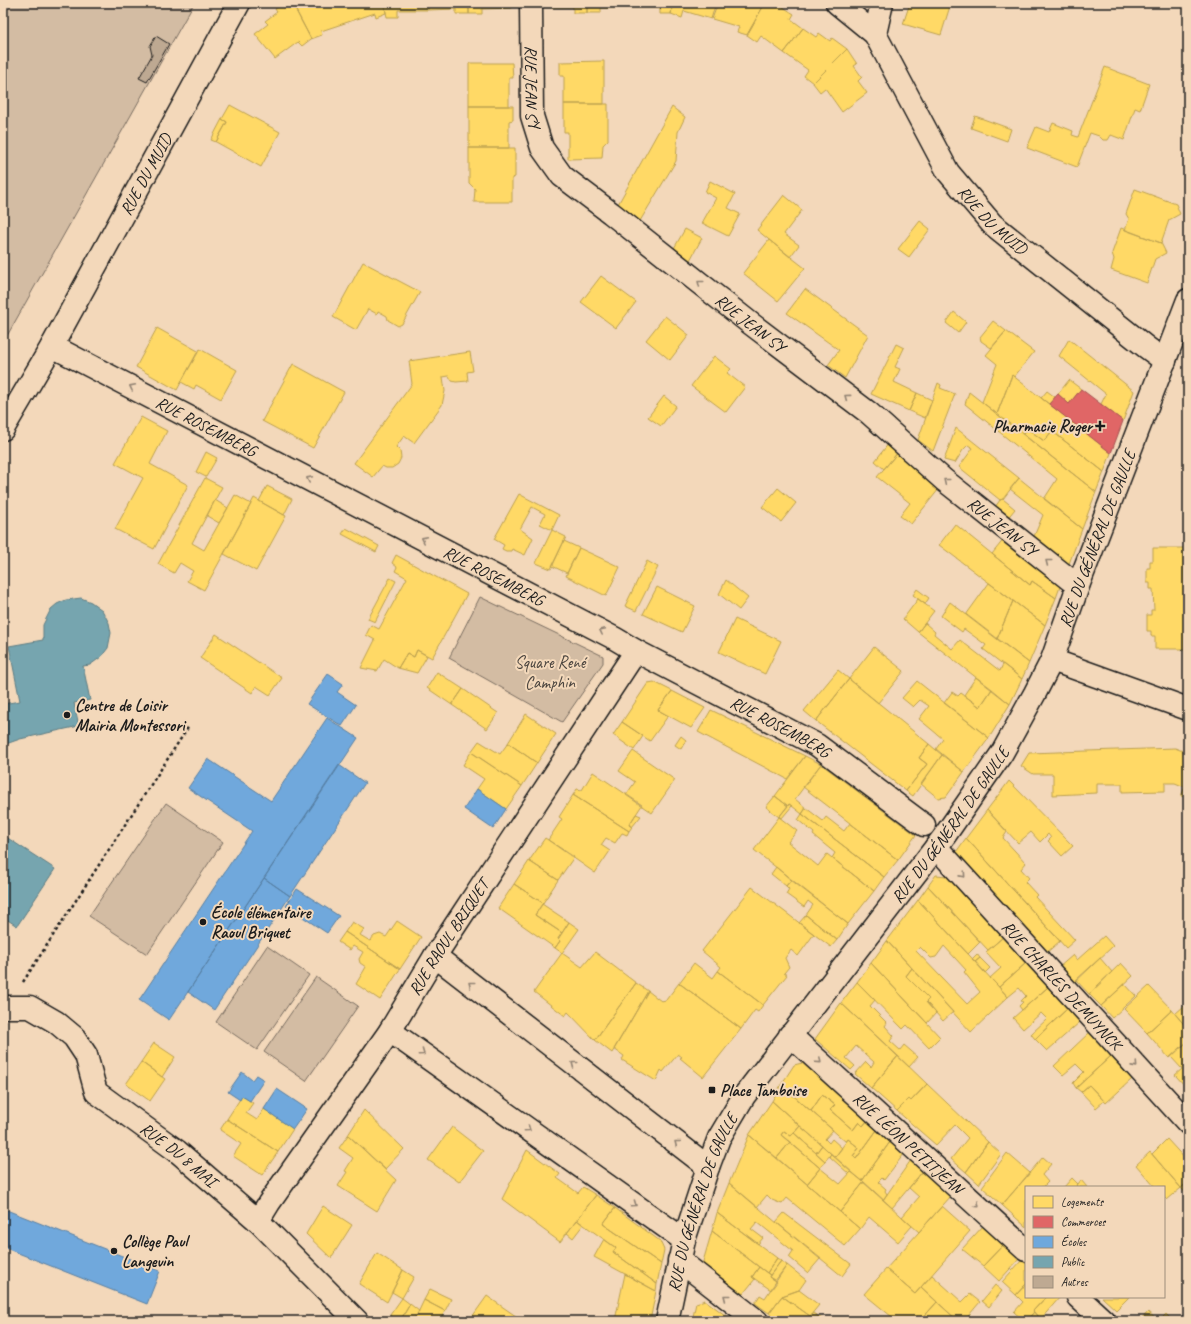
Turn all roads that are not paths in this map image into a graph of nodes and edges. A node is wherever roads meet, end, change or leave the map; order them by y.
1 (239, 3) edge
2 (531, 3) edge
3 (837, 3) edge
4 (882, 3) edge
5 (875, 34) junction
6 (1188, 300) edge
7 (52, 346) junction
8 (1165, 361) junction
9 (3, 429) edge
10 (1078, 586) junction
11 (636, 651) junction
12 (1052, 660) junction
13 (1188, 709) edge
14 (924, 825) dead end
15 (936, 846) junction
16 (434, 956) junction
17 (5, 1007) edge
18 (390, 1031) junction
19 (790, 1035) junction
20 (1188, 1123) edge
21 (708, 1167) junction
22 (258, 1221) junction
23 (1025, 1249) edge
24 (682, 1250) junction
25 (1079, 1298) edge
26 (357, 1321) edge
27 (667, 1321) edge
28 (757, 1321) edge
29 (1104, 1321) edge

1 - 7 street, RUE DU MUID
10 -> 2 street, RUE JEAN SY
3 - 5 street, RUE DU MUID
4 - 5 street
5 - 8 street, RUE DU MUID
6 - 8 street, RUE DU GÉNÉRAL DE GAULLE
7 - 9 street, RUE DU MUID
11 -> 7 street, RUE ROSEMBERG
8 - 10 street, RUE DU GÉNÉRAL DE GAULLE
10 - 12 street, RUE DU GÉNÉRAL DE GAULLE
11 - 14 street, RUE ROSEMBERG
11 - 16 street, RUE RAOUL BRIQUET
12 - 13 street
12 - 15 street, RUE DU GÉNÉRAL DE GAULLE
15 - 19 street, RUE DU GÉNÉRAL DE GAULLE
15 -> 20 street, RUE CHARLES DEMUYNCK
16 - 18 street, RUE RAOUL BRIQUET
21 -> 16 street
17 - 22 street, RUE DU 8 MAI
18 - 22 street, RUE RAOUL BRIQUET
18 -> 24 street
19 - 21 street, RUE DU GÉNÉRAL DE GAULLE
19 -> 23 street, RUE LÉON PETITJEAN
21 - 24 street, RUE DU GÉNÉRAL DE GAULLE
22 - 26 street, RUE DU 8 MAI
24 - 27 street, RUE DU GÉNÉRAL DE GAULLE
28 -> 24 street
25 - 29 street

